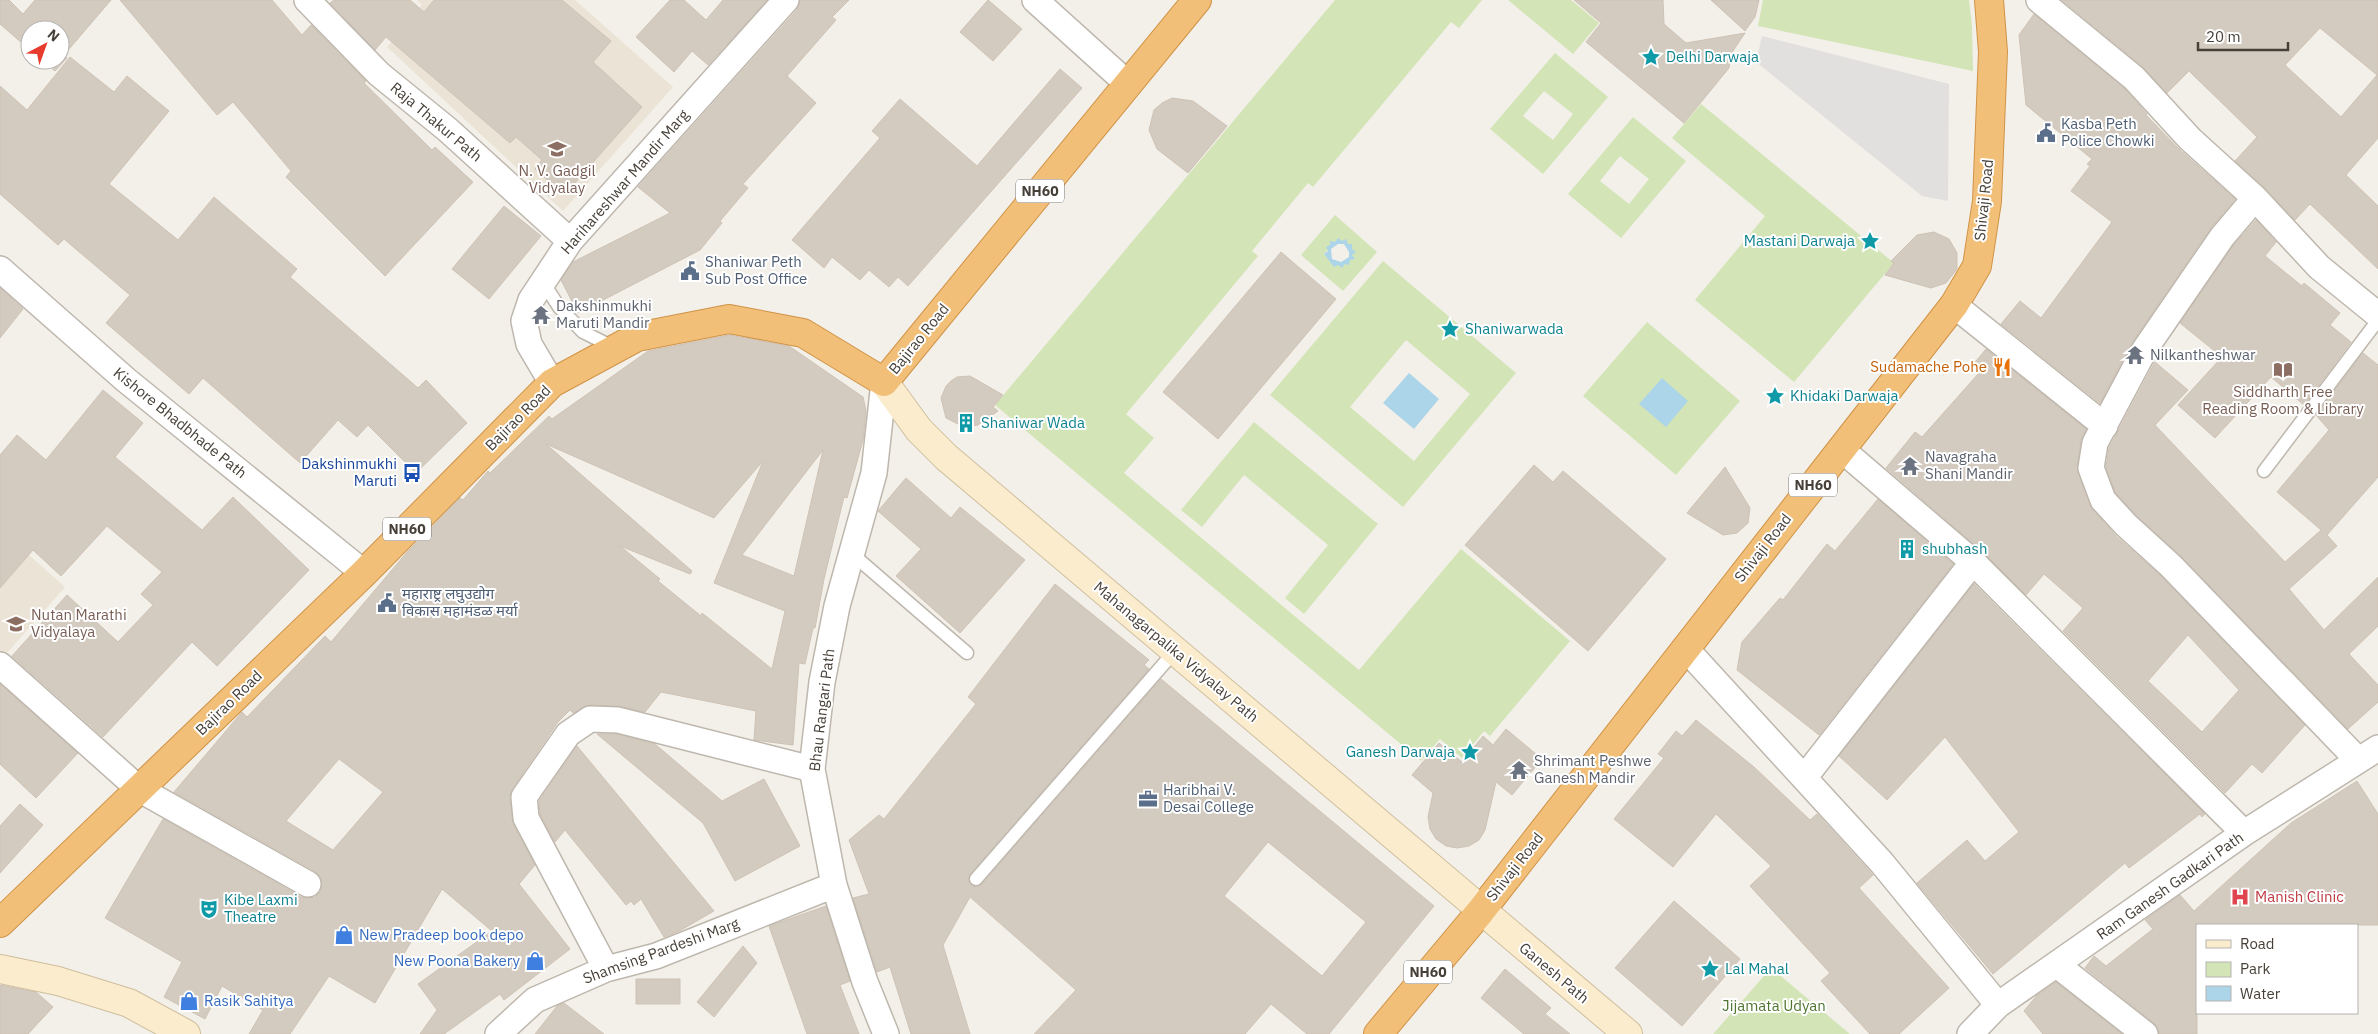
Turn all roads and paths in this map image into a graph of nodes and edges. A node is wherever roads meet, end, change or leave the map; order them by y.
1 (307, 0) edge
2 (786, 0) edge
3 (1034, 0) edge
4 (1197, 0) edge
5 (1989, 0) edge
6 (2039, 0) edge
7 (1128, 84) junction
8 (2255, 198) junction
9 (570, 241) junction
10 (0, 269) edge
11 (543, 282) junction
12 (1954, 305) junction
13 (2378, 315) edge
14 (2378, 320) edge
15 (616, 348) junction
16 (884, 382) junction
17 (552, 383) junction
18 (2105, 426) junction
19 (1841, 449) junction
20 (2264, 471) dead end
21 (851, 553) junction
22 (1973, 562) junction
23 (364, 573) junction
24 (1685, 648) junction
25 (1175, 651) junction
26 (967, 653) dead end
27 (0, 665) edge
28 (2368, 753) edge
29 (812, 769) junction
30 (1804, 778) junction
31 (140, 789) junction
32 (2244, 834) junction
33 (976, 879) dead end
34 (308, 884) dead end
35 (834, 885) junction
36 (1480, 912) junction
37 (0, 923) edge
38 (2057, 965) junction
39 (0, 969) edge
40 (606, 969) junction
41 (1998, 1005) junction
42 (186, 1034) edge
43 (498, 1034) edge
44 (886, 1034) edge
45 (1378, 1034) edge
46 (1628, 1034) edge
47 (1970, 1034) edge
48 (2145, 1034) edge

1 - 9 street, Raja Thakur Path
2 - 9 street, Harihareshwar Mandir Marg
3 - 7 street
4 - 7 highway, Bajirao Road / NH60
5 - 12 highway, Shivaji Road / NH60
6 - 8 street
7 - 16 highway, Bajirao Road / NH60
8 - 13 street
8 - 18 street
9 - 11 street, Harihareshwar Mandir Marg
10 - 23 street, Kishore Bhadbhade Path
11 - 15 lane
11 - 17 street, Harihareshwar Mandir Marg
12 - 18 street
12 - 19 highway, Shivaji Road / NH60
14 - 20 lane
15 - 16 highway, Bajirao Road / NH60
15 - 17 highway, Bajirao Road / NH60
16 - 21 street, Bhau Rangari Path
16 - 25 street, Mahanagarpalika Vidyalay Path
17 - 23 highway, Bajirao Road / NH60
18 - 28 street
19 - 22 street
19 - 24 highway, Shivaji Road / NH60
21 - 26 lane
21 - 29 street, Bhau Rangari Path
22 - 30 street
22 - 32 street
23 - 31 highway, Bajirao Road / NH60
24 - 30 street
24 - 36 highway, Shivaji Road / NH60
25 - 33 lane
25 - 36 street, Mahanagarpalika Vidyalay Path
27 - 31 street
28 - 32 street, Ram Ganesh Gadkari Path
29 - 35 street, Bhau Rangari Path
29 - 40 street
30 - 41 street
31 - 34 street
31 - 37 highway, Bajirao Road / NH60
32 - 38 street, Ram Ganesh Gadkari Path
35 - 40 street, Shamsing Pardeshi Marg
35 - 44 street, Bhau Rangari Path
36 - 45 highway, Shivaji Road / NH60
36 - 46 street, Ganesh Path
38 - 41 street, Ram Ganesh Gadkari Path
38 - 48 street
39 - 42 street
40 - 43 street, Shamsing Pardeshi Marg
41 - 47 street, Ram Ganesh Gadkari Path

